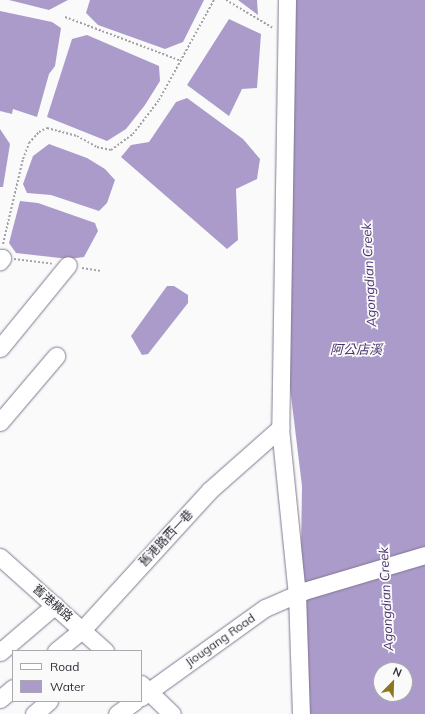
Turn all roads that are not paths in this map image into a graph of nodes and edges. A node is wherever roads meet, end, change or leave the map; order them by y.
1 (286, 0) edge
2 (68, 266) road end
3 (0, 348) edge
4 (56, 356) dead end
5 (0, 422) edge
6 (280, 428) junction
7 (425, 556) edge
8 (0, 557) edge
9 (300, 592) junction
10 (56, 605) junction
11 (83, 629) junction
12 (57, 650) edge
13 (104, 650) edge
14 (0, 652) edge
15 (12, 689) edge
16 (142, 693) edge
17 (0, 699) edge
18 (49, 702) edge
19 (131, 702) edge
20 (34, 714) edge
21 (117, 714) edge
22 (172, 714) edge
23 (301, 714) edge

1 - 6 street
2 - 3 street
4 - 5 street
6 - 9 street
6 - 11 street, 舊港路西一巷
7 - 9 street, Jiougang Road
8 - 10 street, 舊港橫路
9 - 16 street, Jiougang Road
9 - 23 street
10 - 11 street, 舊港橫路
10 - 14 street
11 - 12 street, 舊港路西一巷
11 - 13 street, 舊港橫路
15 - 17 street
16 - 22 street
18 - 20 street
19 - 21 street, Jiougang Road

